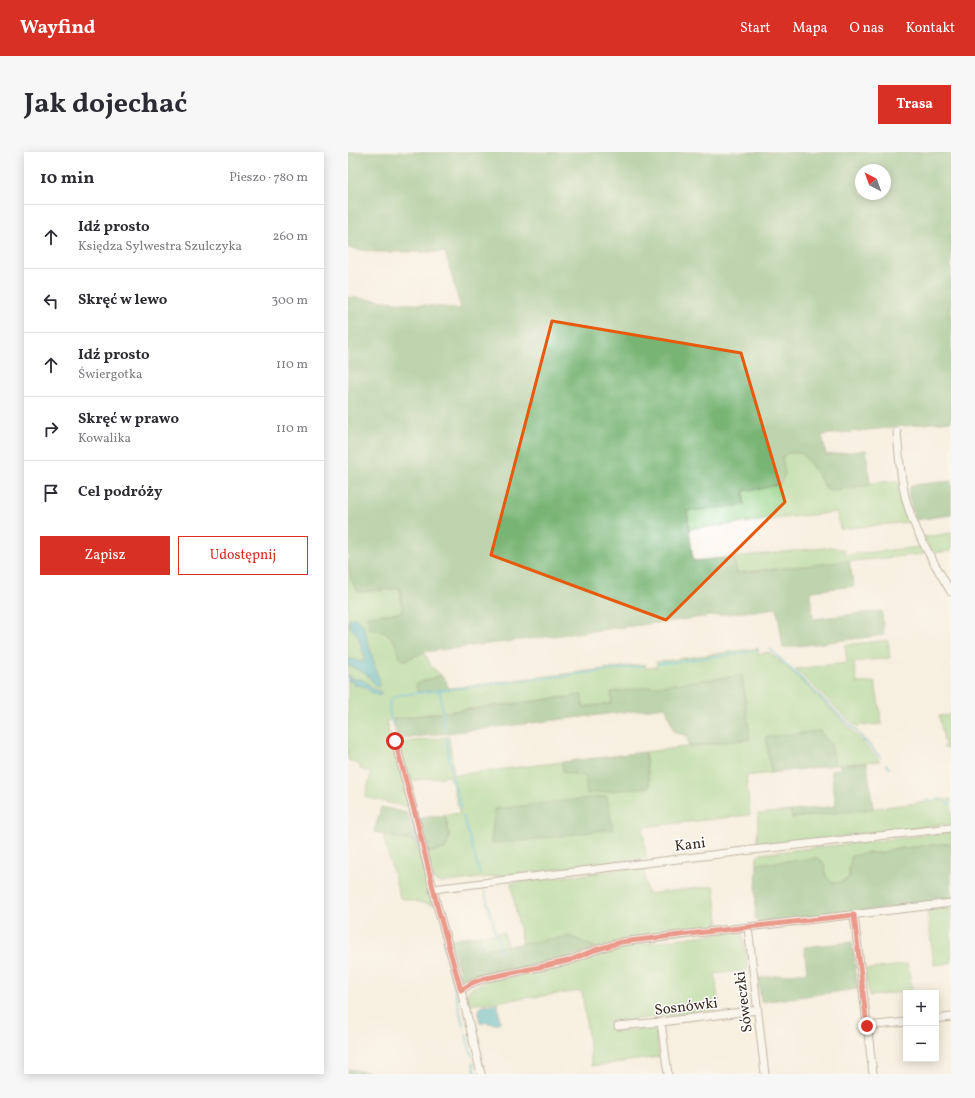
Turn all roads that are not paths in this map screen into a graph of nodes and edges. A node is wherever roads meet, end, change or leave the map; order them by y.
1 (897, 432) dead end
2 (951, 592) edge
3 (395, 741) dead end
4 (951, 828) edge
5 (433, 889) junction
6 (951, 903) edge
7 (854, 915) junction
8 (748, 927) junction
9 (461, 990) junction
10 (757, 1010) junction
11 (951, 1017) edge
12 (939, 1019) edge
13 (661, 1022) junction
14 (903, 1022) edge
15 (618, 1026) dead end
16 (867, 1026) junction
17 (481, 1074) edge
18 (668, 1074) edge
19 (765, 1074) edge
20 (873, 1074) edge

1 - 2 street
3 - 5 street
4 - 5 street, Kani
5 - 9 street
6 - 7 street
7 - 8 street
7 - 16 street
8 - 9 street
8 - 10 street, Sóweczki
9 - 17 street
10 - 13 street, Sosnówki
10 - 19 street, Sóweczki
11 - 12 street
13 - 15 street, Sosnówki
13 - 18 street
14 - 16 street
16 - 20 street

